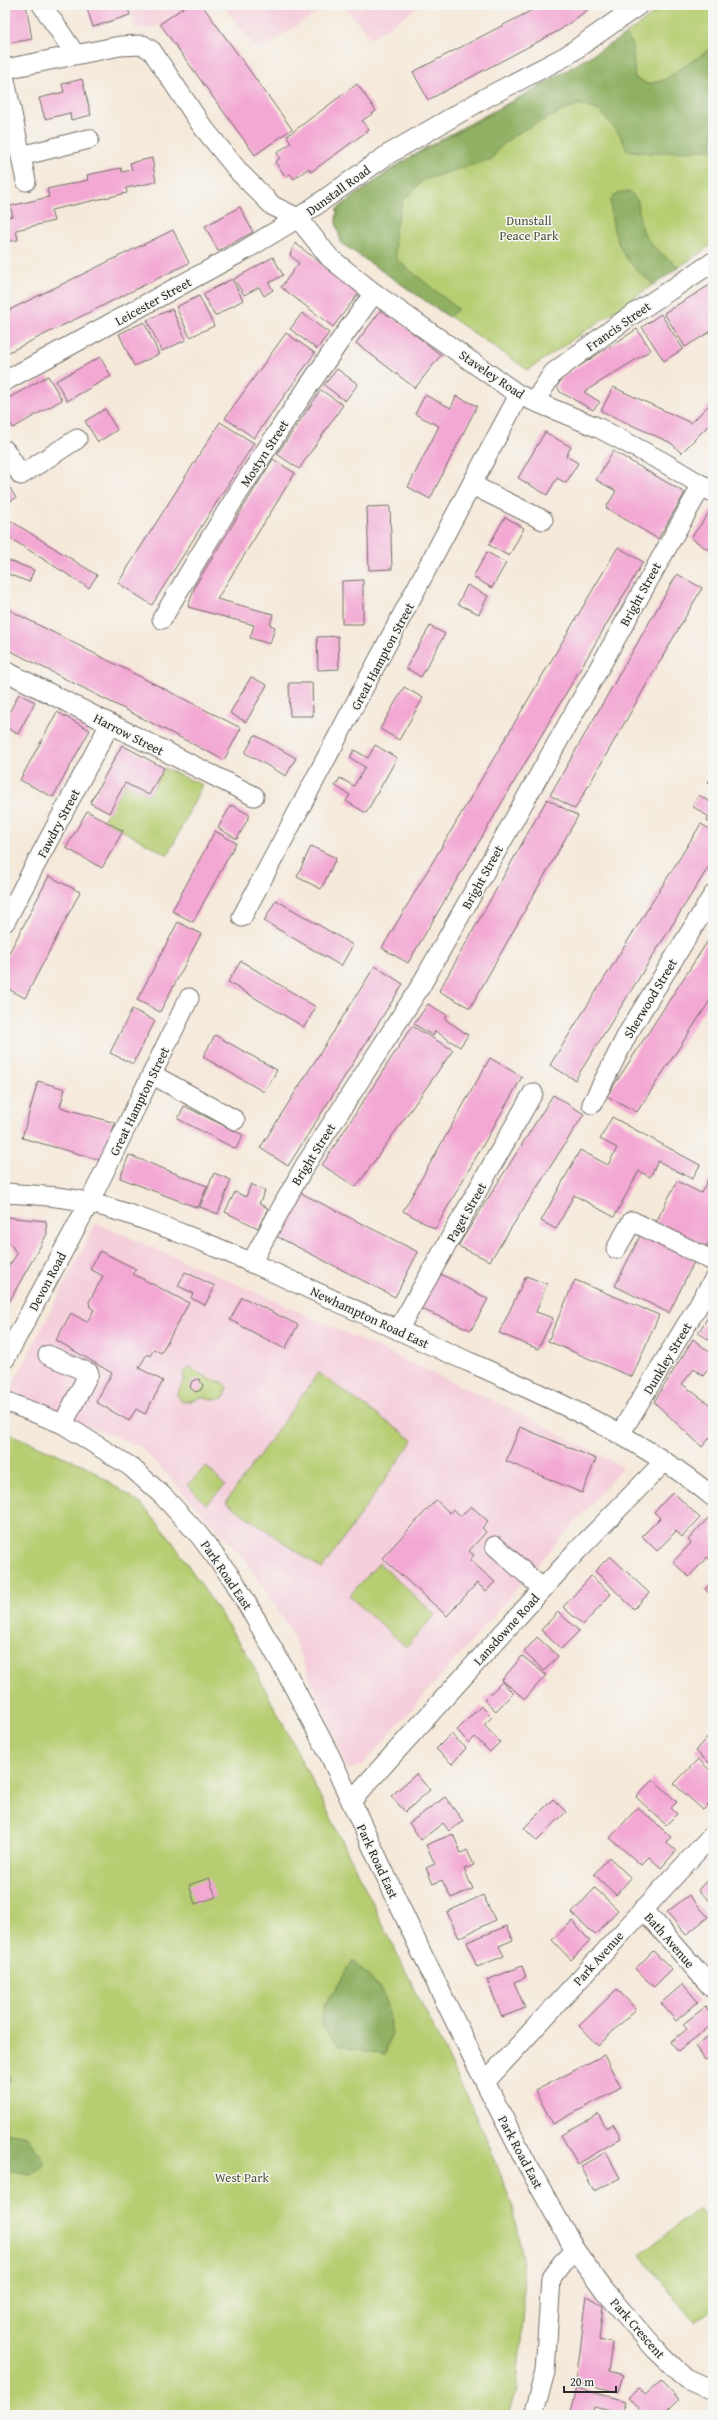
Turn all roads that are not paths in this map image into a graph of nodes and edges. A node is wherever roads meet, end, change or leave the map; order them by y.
1 (42, 5) edge
2 (639, 5) edge
3 (75, 54) junction
4 (5, 69) edge
5 (5, 80) edge
6 (89, 139) dead end
7 (21, 156) junction
8 (26, 181) dead end
9 (298, 218) junction
10 (713, 262) edge
11 (374, 293) junction
12 (5, 381) edge
13 (527, 398) junction
14 (77, 439) dead end
15 (5, 450) edge
16 (472, 485) junction
17 (707, 488) edge
18 (543, 520) dead end
19 (162, 618) dead end
20 (5, 671) edge
21 (110, 724) junction
22 (254, 796) dead end
23 (713, 894) edge
24 (242, 917) dead end
25 (5, 922) edge
26 (189, 998) dead end
27 (153, 1075) junction
28 (533, 1093) dead end
29 (592, 1104) dead end
30 (235, 1120) dead end
31 (5, 1193) edge
32 (89, 1202) junction
33 (616, 1249) dead end
34 (713, 1261) edge
35 (251, 1263) junction
36 (713, 1281) edge
37 (398, 1330) junction
38 (48, 1355) dead end
39 (5, 1358) edge
40 (5, 1401) edge
41 (63, 1424) junction
42 (620, 1434) junction
43 (664, 1462) junction
44 (713, 1497) edge
45 (495, 1546) dead end
46 (543, 1589) junction
47 (352, 1800) junction
48 (713, 1834) edge
49 (643, 1909) junction
50 (713, 1989) edge
51 (485, 2082) junction
52 (576, 2250) junction
53 (713, 2391) edge
54 (533, 2415) edge

1 - 3 street
2 - 9 street, Dunstall Road
3 - 4 street, Dunstall Road
3 - 9 street, Dunstall Road
5 - 7 street
6 - 7 street
7 - 8 street
9 - 11 street, Staveley Road
9 - 12 street, Leicester Street
10 - 13 street, Francis Street
11 - 13 street, Staveley Road
11 - 19 street, Mostyn Street
13 - 16 street, Great Hampton Street
13 - 17 street, Staveley Road
14 - 15 street
16 - 18 street
16 - 24 street, Great Hampton Street
17 - 35 street, Bright Street
20 - 21 street, Harrow Street
21 - 22 street, Harrow Street
21 - 25 street, Fawdry Street
23 - 29 street, Sherwood Street
26 - 27 street, Great Hampton Street
27 - 30 street
27 - 32 street, Great Hampton Street
28 - 37 street, Paget Street
31 - 32 street, Newhampton Road East
32 - 35 street, Newhampton Road East
32 - 39 street, Devon Road
33 - 34 street
35 - 37 street, Newhampton Road East
36 - 42 street, Dunkley Street
37 - 42 street, Newhampton Road East
38 - 41 street
40 - 41 street, Park Road East
41 - 47 street, Park Road East
42 - 43 street, Newhampton Road East
43 - 44 street, Newhampton Road East
43 - 46 street, Lansdowne Road
45 - 46 street
46 - 47 street, Lansdowne Road
47 - 51 street, Park Road East
48 - 49 street, Park Avenue
49 - 50 street, Bath Avenue
49 - 51 street, Park Avenue
51 - 52 street, Park Road East
52 - 53 street, Park Crescent
52 - 54 street

